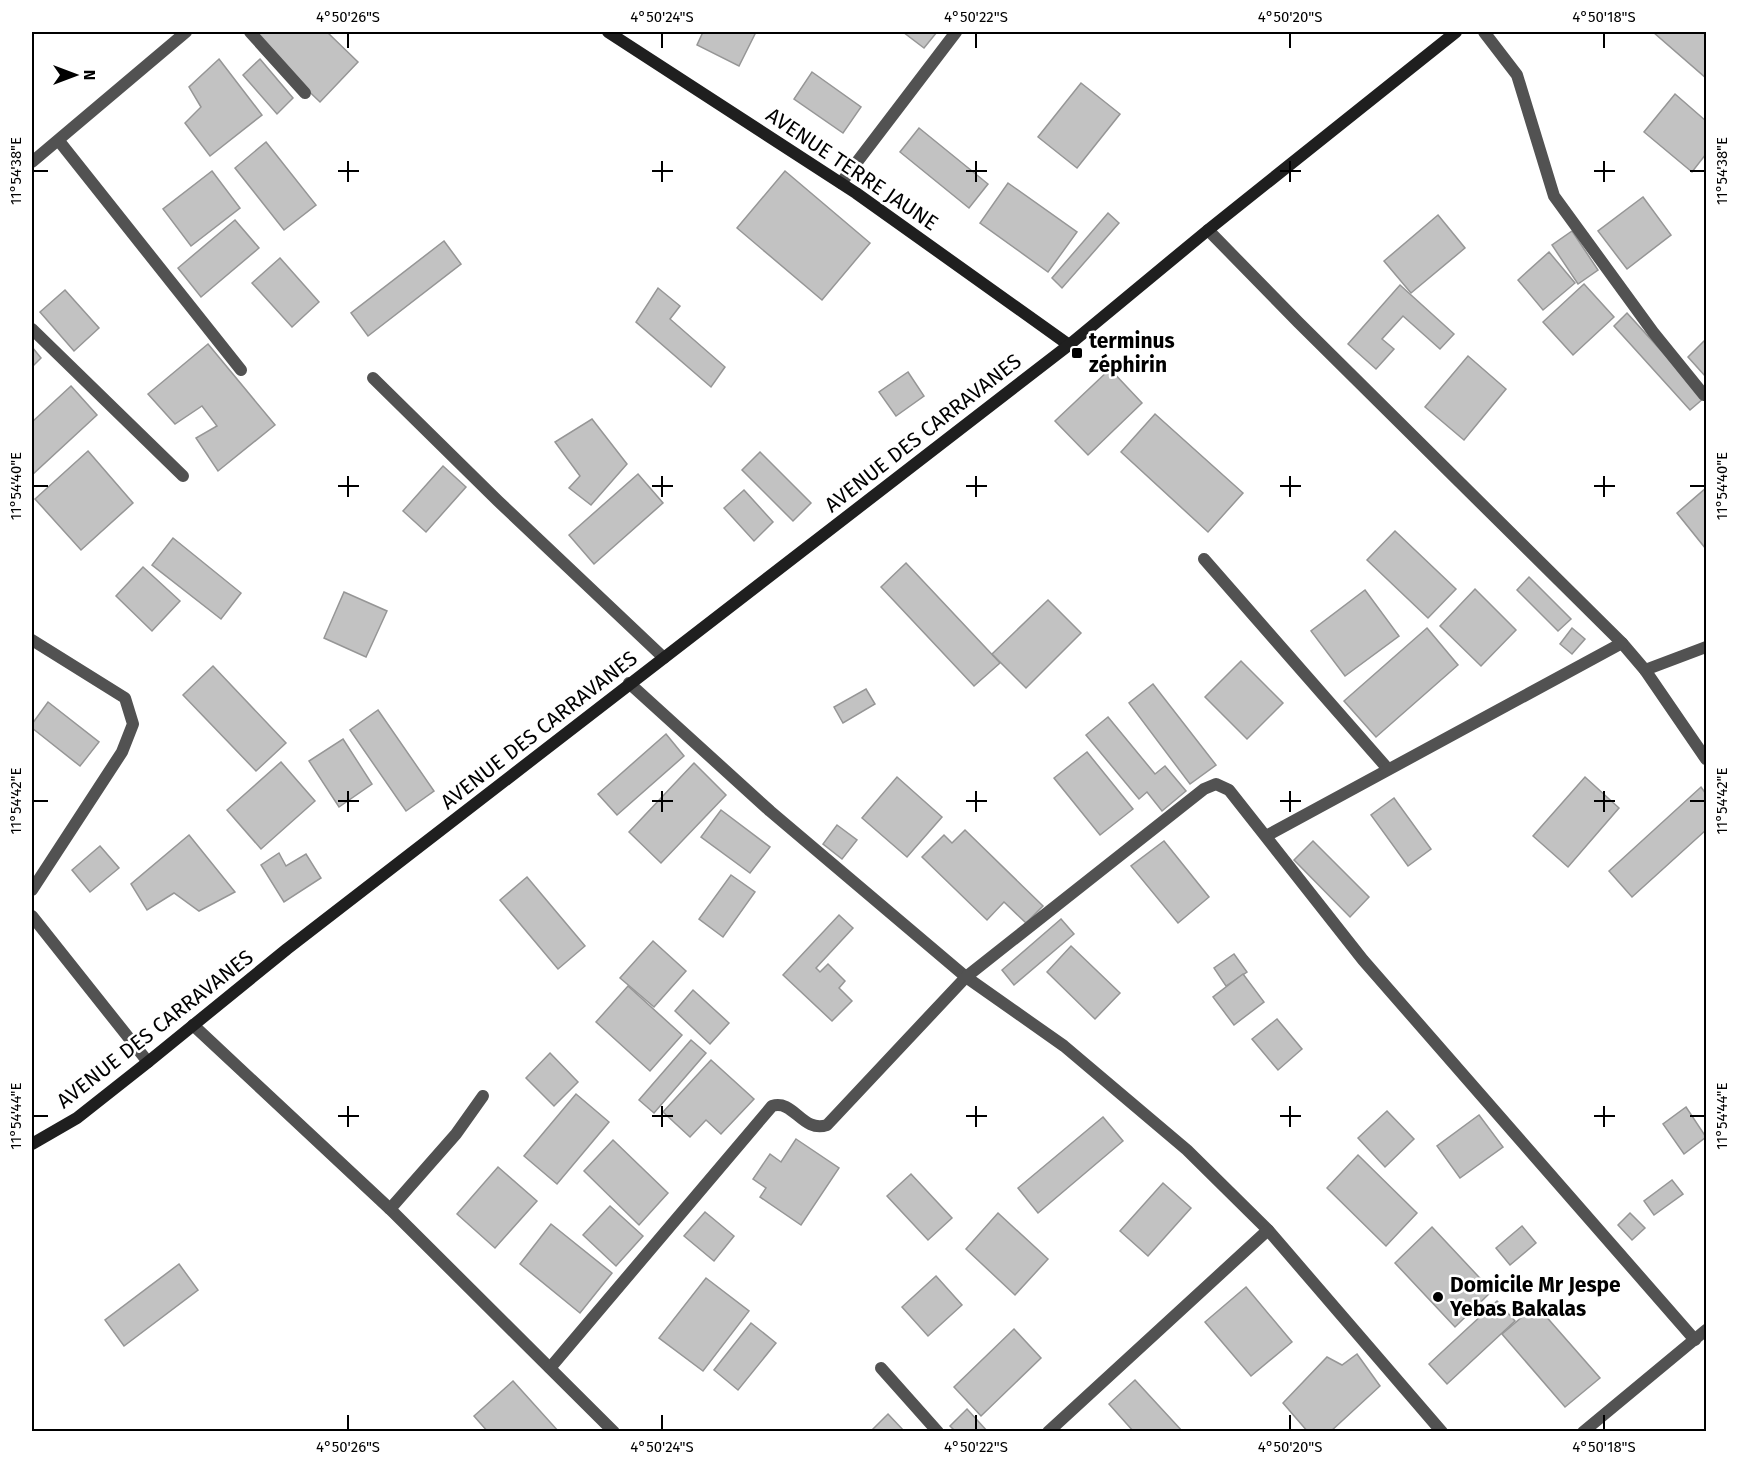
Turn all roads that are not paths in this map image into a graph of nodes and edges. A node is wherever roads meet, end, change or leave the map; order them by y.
1 (186, 32) edge
2 (250, 32) edge
3 (608, 32) edge
4 (956, 32) edge
5 (1456, 32) edge
6 (1484, 32) edge
7 (305, 93) dead end
8 (59, 141) junction
9 (32, 162) edge
10 (841, 183) junction
11 (1208, 230) junction
12 (32, 329) edge
13 (1069, 345) junction
14 (241, 370) dead end
15 (373, 378) dead end
16 (1704, 395) dead end
17 (183, 477) dead end
18 (1204, 559) dead end
19 (32, 640) edge
20 (1622, 643) junction
21 (1707, 647) edge
22 (664, 658) junction
23 (1645, 670) junction
24 (629, 684) junction
25 (1707, 759) edge
26 (1388, 769) junction
27 (1266, 836) junction
28 (32, 890) edge
29 (32, 916) edge
30 (966, 977) junction
31 (193, 1026) junction
32 (148, 1062) junction
33 (483, 1096) dead end
34 (32, 1144) edge
35 (390, 1209) junction
36 (1268, 1230) junction
37 (1707, 1330) edge
38 (1695, 1340) junction
39 (550, 1368) junction
40 (881, 1368) dead end
41 (614, 1431) edge
42 (938, 1431) edge
43 (1048, 1431) edge
44 (1442, 1431) edge
45 (1583, 1431) edge

1 - 8 street
2 - 7 street
3 - 10 street, AVENUE TERRE JAUNE
4 - 10 street
5 - 11 street, AVENUE DES CARRAVANES
6 - 16 street
8 - 9 street
8 - 14 street
10 - 13 street, AVENUE TERRE JAUNE
11 - 13 street, AVENUE DES CARRAVANES
11 - 20 street
12 - 17 street
13 - 22 street, AVENUE DES CARRAVANES
15 - 22 street
18 - 26 street
19 - 28 street
20 - 23 street
20 - 26 street
21 - 23 street
22 - 24 street, AVENUE DES CARRAVANES
23 - 25 street
24 - 30 street
24 - 31 street, AVENUE DES CARRAVANES
26 - 27 street
27 - 30 street
27 - 38 street
29 - 32 street
30 - 36 street
30 - 39 street
31 - 32 street, AVENUE DES CARRAVANES
31 - 35 street
32 - 34 street, AVENUE DES CARRAVANES
33 - 35 street
35 - 39 street
36 - 43 street
36 - 44 street
37 - 38 street
38 - 45 street
39 - 41 street
40 - 42 street

